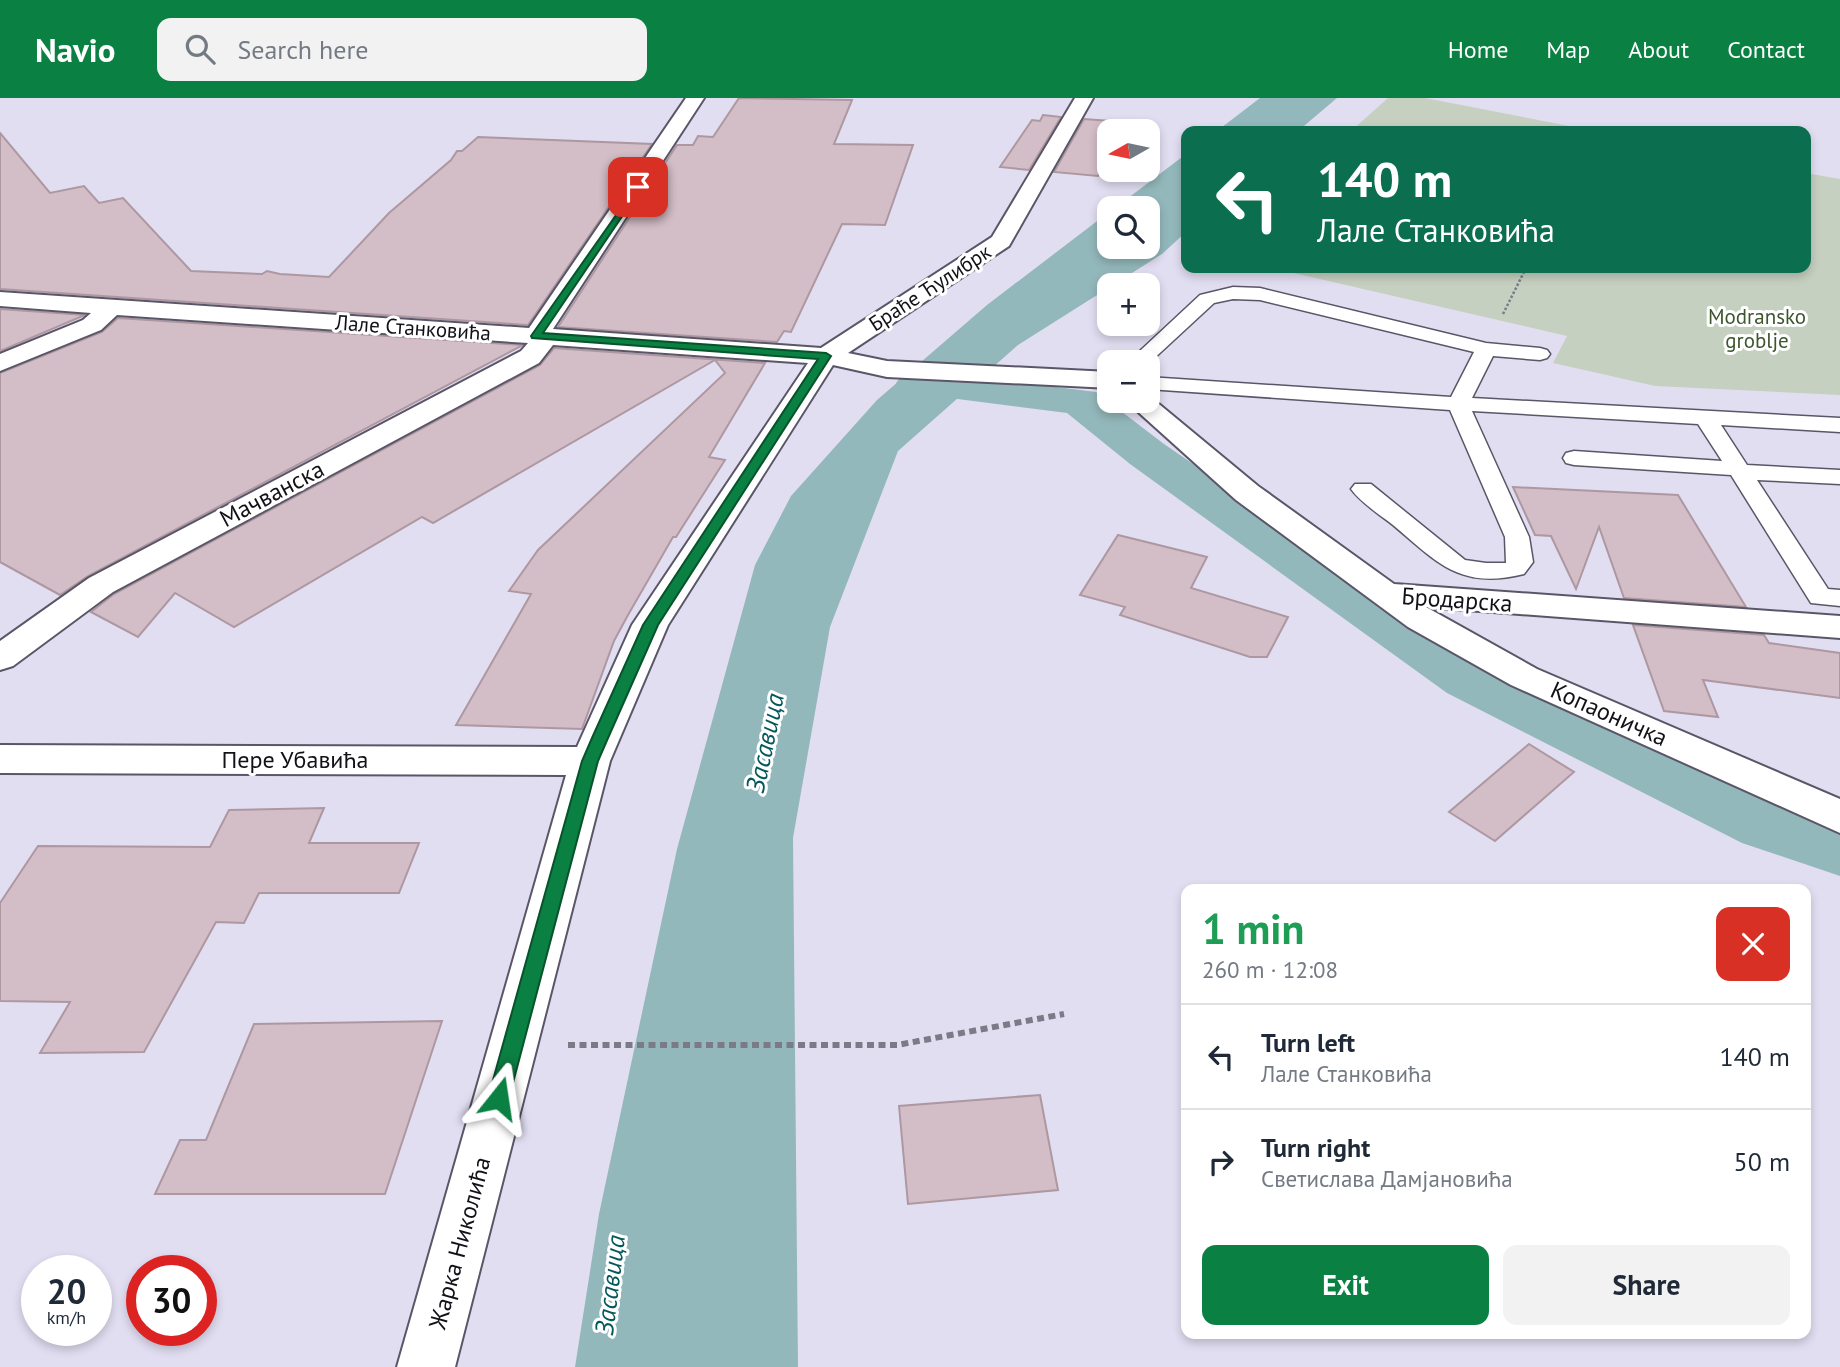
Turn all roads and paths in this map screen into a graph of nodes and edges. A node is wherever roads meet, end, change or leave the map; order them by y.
1 (695, 98) edge
2 (1084, 98) edge
3 (1524, 273) edge
4 (0, 299) edge
5 (110, 309) junction
6 (541, 336) junction
7 (1486, 349) junction
8 (1151, 350) edge
9 (1540, 354) dead end
10 (826, 356) junction
11 (0, 363) edge
12 (1097, 379) edge
13 (1160, 384) edge
14 (1458, 404) junction
15 (1154, 413) edge
16 (1705, 417) junction
17 (1840, 425) edge
18 (1574, 458) dead end
19 (1739, 470) junction
20 (1840, 477) edge
21 (1363, 489) dead end
22 (1387, 594) junction
23 (1840, 598) edge
24 (1840, 628) edge
25 (0, 658) edge
26 (0, 759) edge
27 (590, 761) junction
28 (1840, 818) edge
29 (1064, 1014) dead end
30 (619, 1045) dead end
31 (426, 1367) edge

1 - 6 street, Мачванска
2 - 10 street, Браће Ћулибрк
3 - 7 path
4 - 5 street, Лале Станковића
5 - 6 street, Лале Станковића
5 - 11 street
6 - 10 street, Лале Станковића
6 - 25 street, Мачванска
7 - 8 lane
7 - 9 lane
7 - 14 lane
10 - 12 street, Лале Станковића
10 - 27 street, Жарка Николића
13 - 14 lane
14 - 16 lane
14 - 21 lane
15 - 22 street, Бродарска
16 - 17 lane
16 - 19 lane
18 - 19 lane
19 - 20 lane
19 - 23 lane
22 - 24 street, Бродарска
22 - 28 street, Копаоничка
26 - 27 street, Пере Убавића
27 - 31 street, Жарка Николића
29 - 30 path

